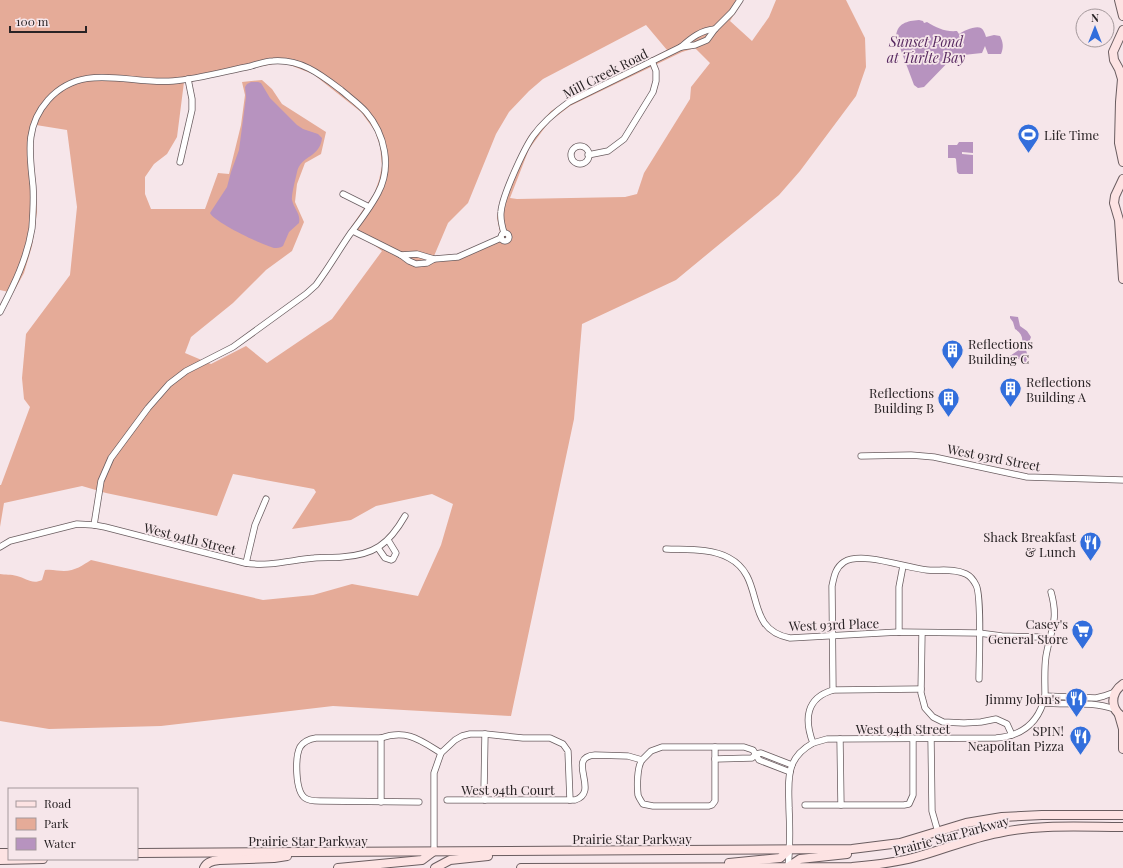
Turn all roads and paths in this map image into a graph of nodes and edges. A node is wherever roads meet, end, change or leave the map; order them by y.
1 (740, 0) edge
2 (1119, 0) edge
3 (1123, 16) edge
4 (715, 29) junction
5 (1123, 30) edge
6 (1123, 40) edge
7 (1116, 45) junction
8 (681, 47) junction
9 (652, 61) junction
10 (1119, 66) edge
11 (188, 79) junction
12 (588, 155) dead end
13 (180, 162) dead end
14 (1123, 162) edge
15 (1123, 179) edge
16 (1120, 190) edge
17 (343, 194) dead end
18 (369, 207) junction
19 (1120, 213) edge
20 (353, 230) junction
21 (401, 255) junction
22 (434, 259) junction
23 (1123, 279) edge
24 (0, 312) edge
25 (861, 456) dead end
26 (1123, 480) edge
27 (266, 499) dead end
28 (405, 516) dead end
29 (94, 525) junction
30 (388, 540) junction
31 (0, 547) edge
32 (378, 548) junction
33 (666, 549) dead end
34 (246, 563) junction
35 (903, 566) junction
36 (1051, 592) dead end
37 (899, 632) junction
38 (922, 633) junction
39 (979, 633) junction
40 (834, 635) junction
41 (1050, 639) junction
42 (979, 679) dead end
43 (1123, 684) edge
44 (921, 689) junction
45 (833, 690) junction
46 (1115, 692) junction
47 (1045, 696) junction
48 (1043, 703) junction
49 (1119, 714) edge
50 (485, 734) junction
51 (1012, 735) junction
52 (381, 738) junction
53 (913, 738) junction
54 (931, 738) junction
55 (840, 739) junction
56 (813, 743) junction
57 (715, 747) junction
58 (1123, 749) edge
59 (441, 753) junction
60 (756, 754) junction
61 (715, 759) junction
62 (642, 760) junction
63 (792, 765) junction
64 (790, 772) junction
65 (447, 800) dead end
66 (485, 800) junction
67 (570, 800) junction
68 (381, 802) junction
69 (419, 802) dead end
70 (841, 805) junction
71 (806, 806) dead end
72 (1123, 815) edge
73 (1123, 827) edge
74 (938, 832) junction
75 (881, 846) junction
76 (790, 849) junction
77 (434, 851) junction
78 (533, 851) junction
79 (299, 852) junction
80 (138, 853) edge
81 (676, 867) edge
82 (204, 868) edge
83 (338, 868) edge
84 (435, 868) edge
85 (521, 868) edge
86 (788, 868) edge

1 - 4 street, Mill Creek Road
2 - 3 main road
4 - 8 street, Mill Creek Road
4 - 8 street, Mill Creek Road
5 - 7 main road
6 - 7 main road
7 - 10 main road
8 - 9 street, Mill Creek Road
9 - 12 street
9 - 22 street, Mill Creek Road
10 - 14 main road
11 - 13 street
11 - 18 street
11 - 24 street
15 - 16 main road
16 - 19 main road
17 - 18 street
18 - 20 street
19 - 23 main road
20 - 21 street, Mill Creek Road
20 - 29 street
21 - 22 street, Mill Creek Road
21 - 22 street, Mill Creek Road
25 - 26 street, West 93rd Street
27 - 34 street
28 - 30 street, West 94th Street
29 - 31 street, West 94th Street
29 - 34 street, West 94th Street
30 - 32 street, West 94th Street
30 - 32 street
32 - 34 street, West 94th Street
33 - 40 street, West 93rd Place
35 - 37 street
35 - 39 street
35 - 40 street
36 - 41 street, West 94th Street
37 - 38 street, West 93rd Place
37 - 40 street, West 93rd Place
38 - 39 street, West 93rd Place
38 - 44 street
39 - 41 street, West 93rd Place
39 - 42 street
40 - 45 street
41 - 47 street, West 94th Street
43 - 46 main road
44 - 45 street
44 - 51 street
45 - 56 street
46 - 47 street
46 - 49 main road
47 - 48 street, West 94th Street
48 - 49 street
48 - 51 street, West 94th Street
49 - 58 main road
50 - 59 street
50 - 66 street
50 - 67 street
51 - 54 street, West 94th Street
52 - 59 street
52 - 68 street
52 - 68 street
53 - 54 street, West 94th Street
53 - 55 street, West 94th Street
53 - 70 street
54 - 74 street
55 - 56 street, West 94th Street
55 - 70 street
56 - 63 street
57 - 60 street
57 - 61 street
57 - 62 street
59 - 77 street
60 - 61 street
60 - 63 street
60 - 64 street
61 - 62 street
62 - 67 street
63 - 64 street
64 - 76 street
65 - 66 street, West 94th Court
66 - 67 street, West 94th Court
68 - 69 street
70 - 71 street
72 - 74 main road, Prairie Star Parkway
73 - 86 main road, Prairie Star Parkway
74 - 75 main road, Prairie Star Parkway
75 - 76 main road, Prairie Star Parkway
75 - 86 main road
76 - 78 main road, Prairie Star Parkway
76 - 81 main road
76 - 86 street
77 - 78 main road, Prairie Star Parkway
77 - 79 main road, Prairie Star Parkway
77 - 83 main road
78 - 84 main road
79 - 80 main road, Prairie Star Parkway
79 - 82 main road
81 - 85 main road, Prairie Star Parkway
81 - 86 main road, Prairie Star Parkway

